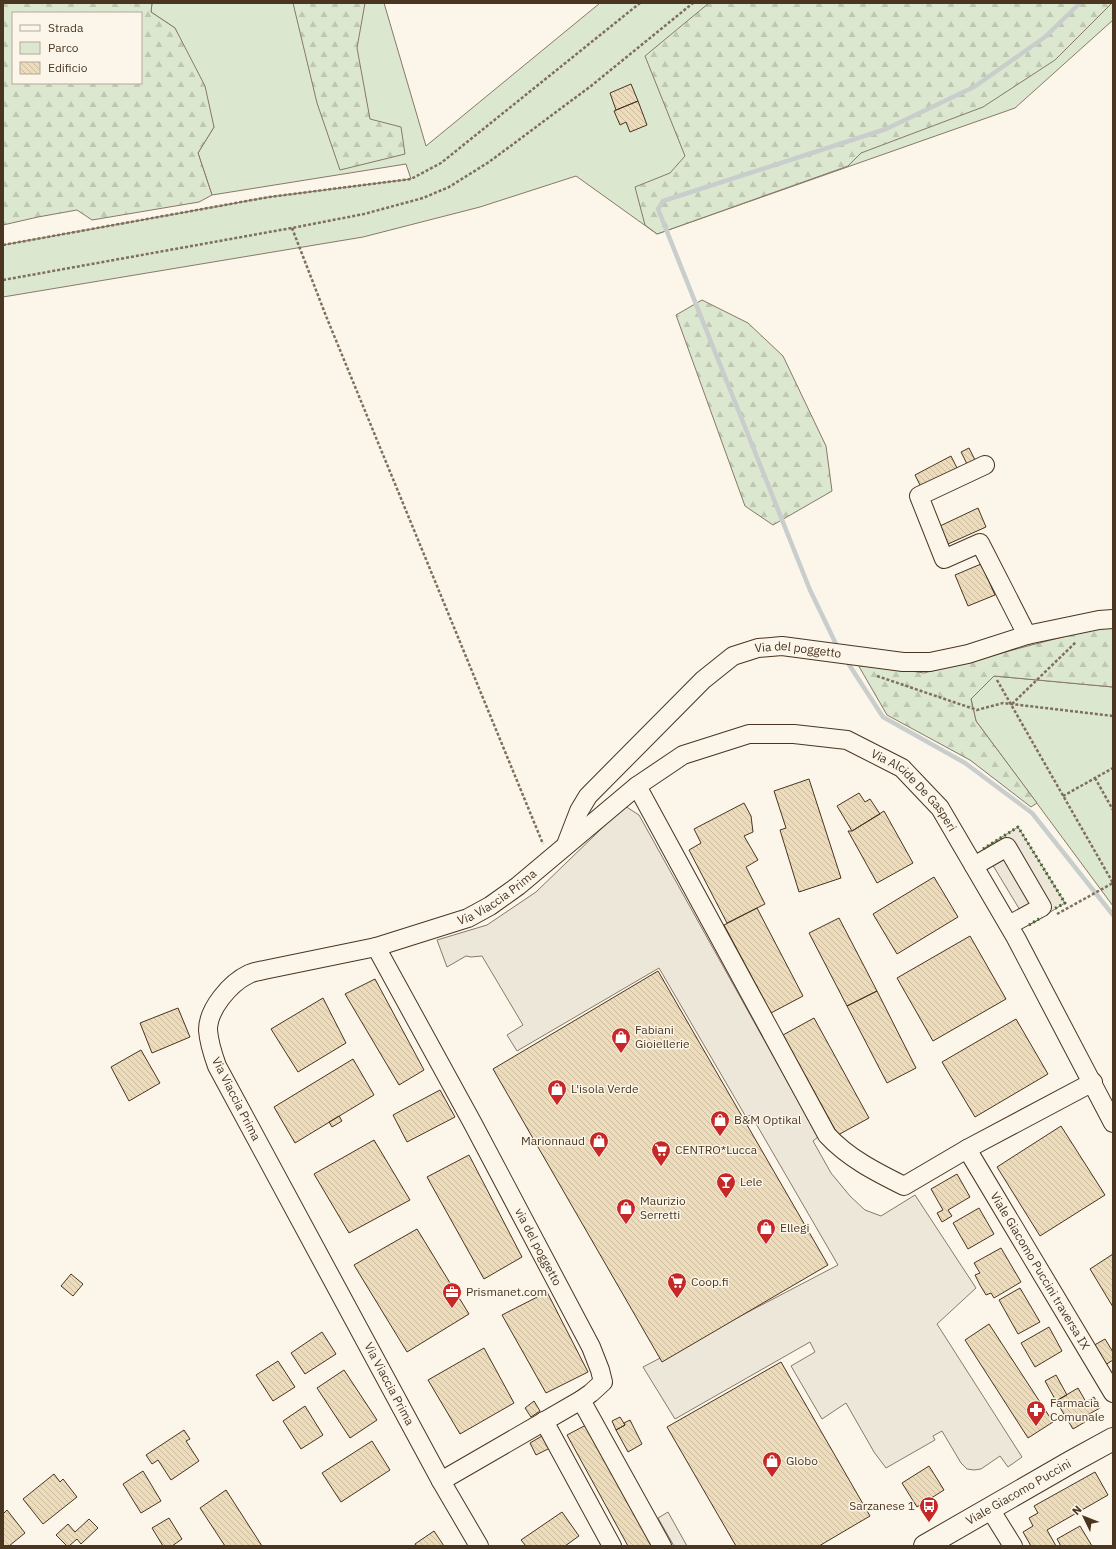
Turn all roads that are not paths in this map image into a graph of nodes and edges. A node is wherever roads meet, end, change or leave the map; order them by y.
1 (985, 465) dead end
2 (1113, 619) edge
3 (1027, 635) junction
4 (636, 786) junction
5 (571, 841) junction
6 (974, 866) junction
7 (1009, 925) junction
8 (376, 947) junction
9 (1093, 1082) junction
10 (1112, 1121) edge
11 (967, 1149) junction
12 (1113, 1394) edge
13 (581, 1400) junction
14 (544, 1421) junction
15 (1113, 1439) edge
16 (441, 1482) junction
17 (990, 1509) junction
18 (936, 1543) edge
19 (479, 1546) edge
20 (612, 1546) edge
21 (662, 1546) edge
22 (1014, 1546) edge

1 - 3 street
2 - 3 street, Via del poggetto
3 - 5 street, Via del poggetto
4 - 5 street, Via Alcide De Gasperi
4 - 6 street, Via Alcide De Gasperi
4 - 11 street
5 - 8 street, Via Viaccia Prima
6 - 7 street, Via Alcide De Gasperi
6 - 7 street
7 - 9 street, Via Alcide De Gasperi
8 - 13 street, via del poggetto
8 - 16 street, Via Viaccia Prima
9 - 10 street, Via Alcide De Gasperi
9 - 11 street
11 - 12 street, Viale Giacomo Puccini traversa IX
13 - 14 street, via del poggetto
13 - 21 street
14 - 16 street, via del poggetto
14 - 20 street
15 - 17 main road, Viale Giacomo Puccini
16 - 19 street, Via Viaccia Prima
17 - 18 main road, Viale Giacomo Puccini
17 - 22 street

